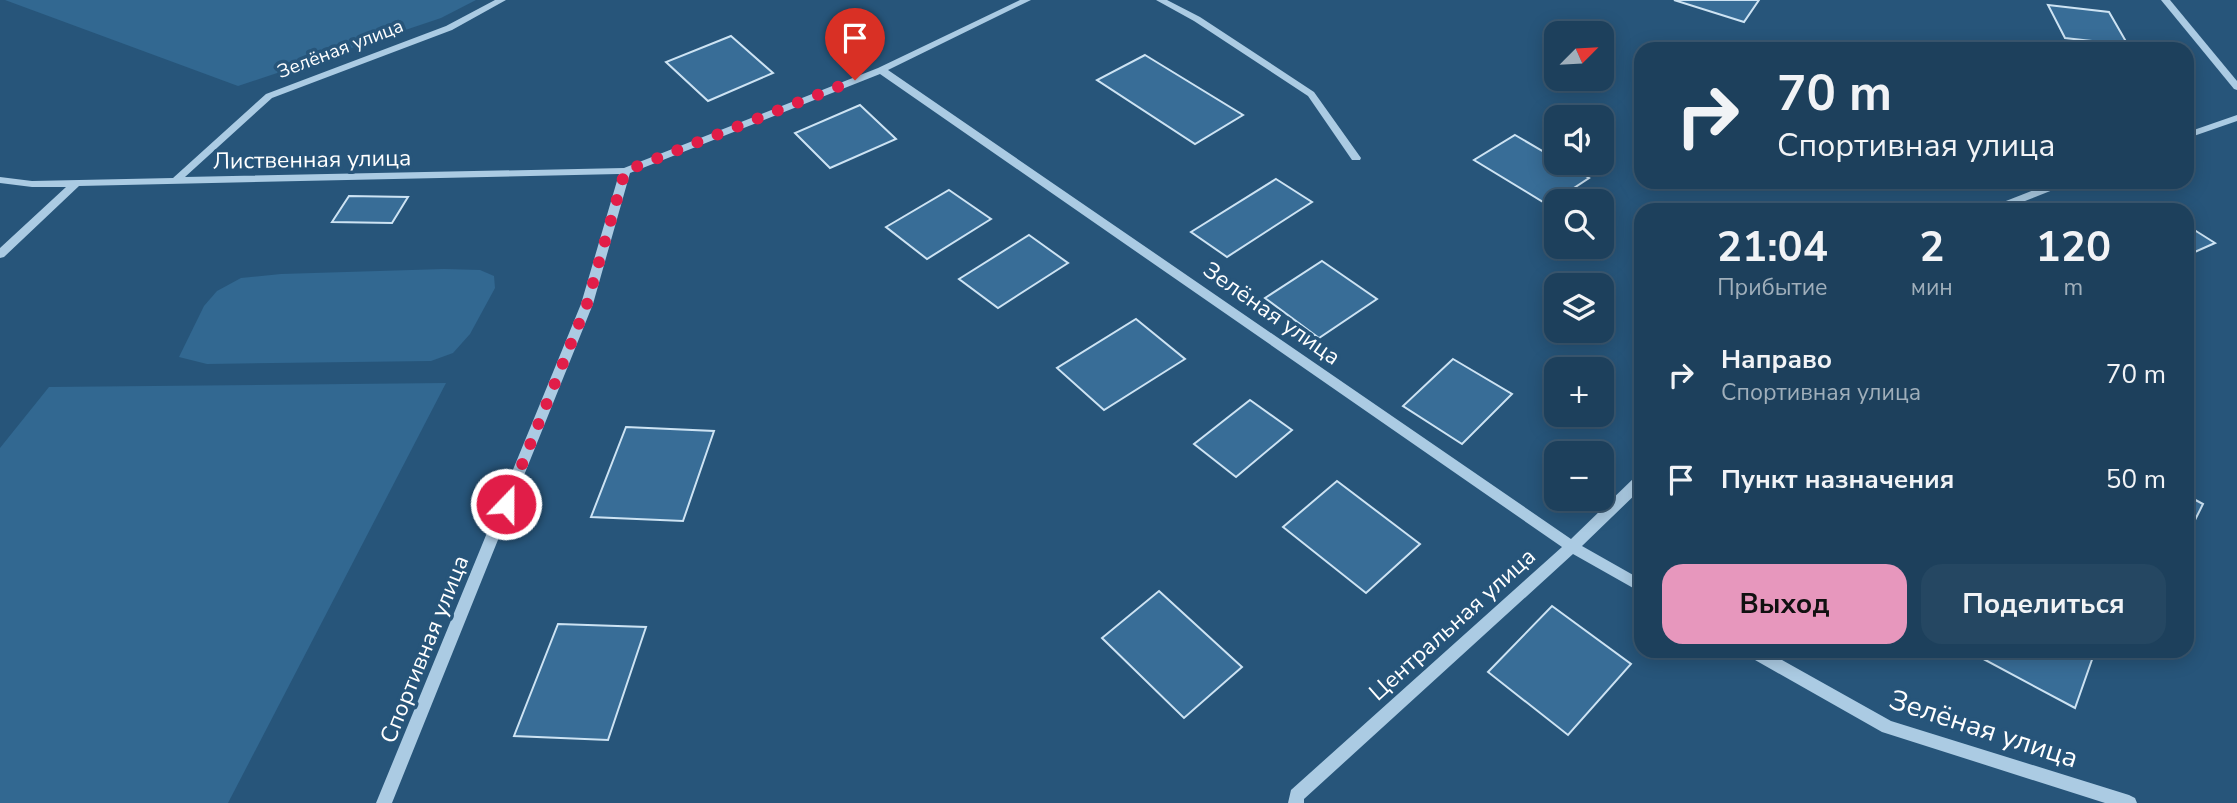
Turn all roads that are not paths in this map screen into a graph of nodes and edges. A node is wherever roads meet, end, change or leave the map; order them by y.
1 (502, 0) edge
2 (1027, 0) edge
3 (1160, 0) edge
4 (2165, 0) edge
5 (881, 70) junction
6 (2237, 87) edge
7 (2237, 118) edge
8 (2194, 133) edge
9 (1356, 158) dead end
10 (625, 171) junction
11 (0, 180) edge
12 (175, 181) junction
13 (76, 183) junction
14 (2046, 189) edge
15 (2010, 203) edge
16 (0, 254) edge
17 (1634, 487) edge
18 (1572, 547) junction
19 (1634, 582) edge
20 (1766, 658) edge
21 (384, 803) edge
22 (1296, 803) edge
23 (2129, 803) edge

1 - 12 street, Зелёная улица
2 - 5 street
3 - 9 street
4 - 6 street
5 - 10 street
5 - 18 street, Зелёная улица
7 - 8 street
10 - 12 street, Лиственная улица
10 - 21 street, Спортивная улица
11 - 13 street, Лиственная улица
12 - 13 street, Лиственная улица
13 - 16 street
14 - 15 street
17 - 18 street, Центральная улица
18 - 19 street, Зелёная улица
18 - 22 street, Центральная улица
20 - 23 street, Зелёная улица

